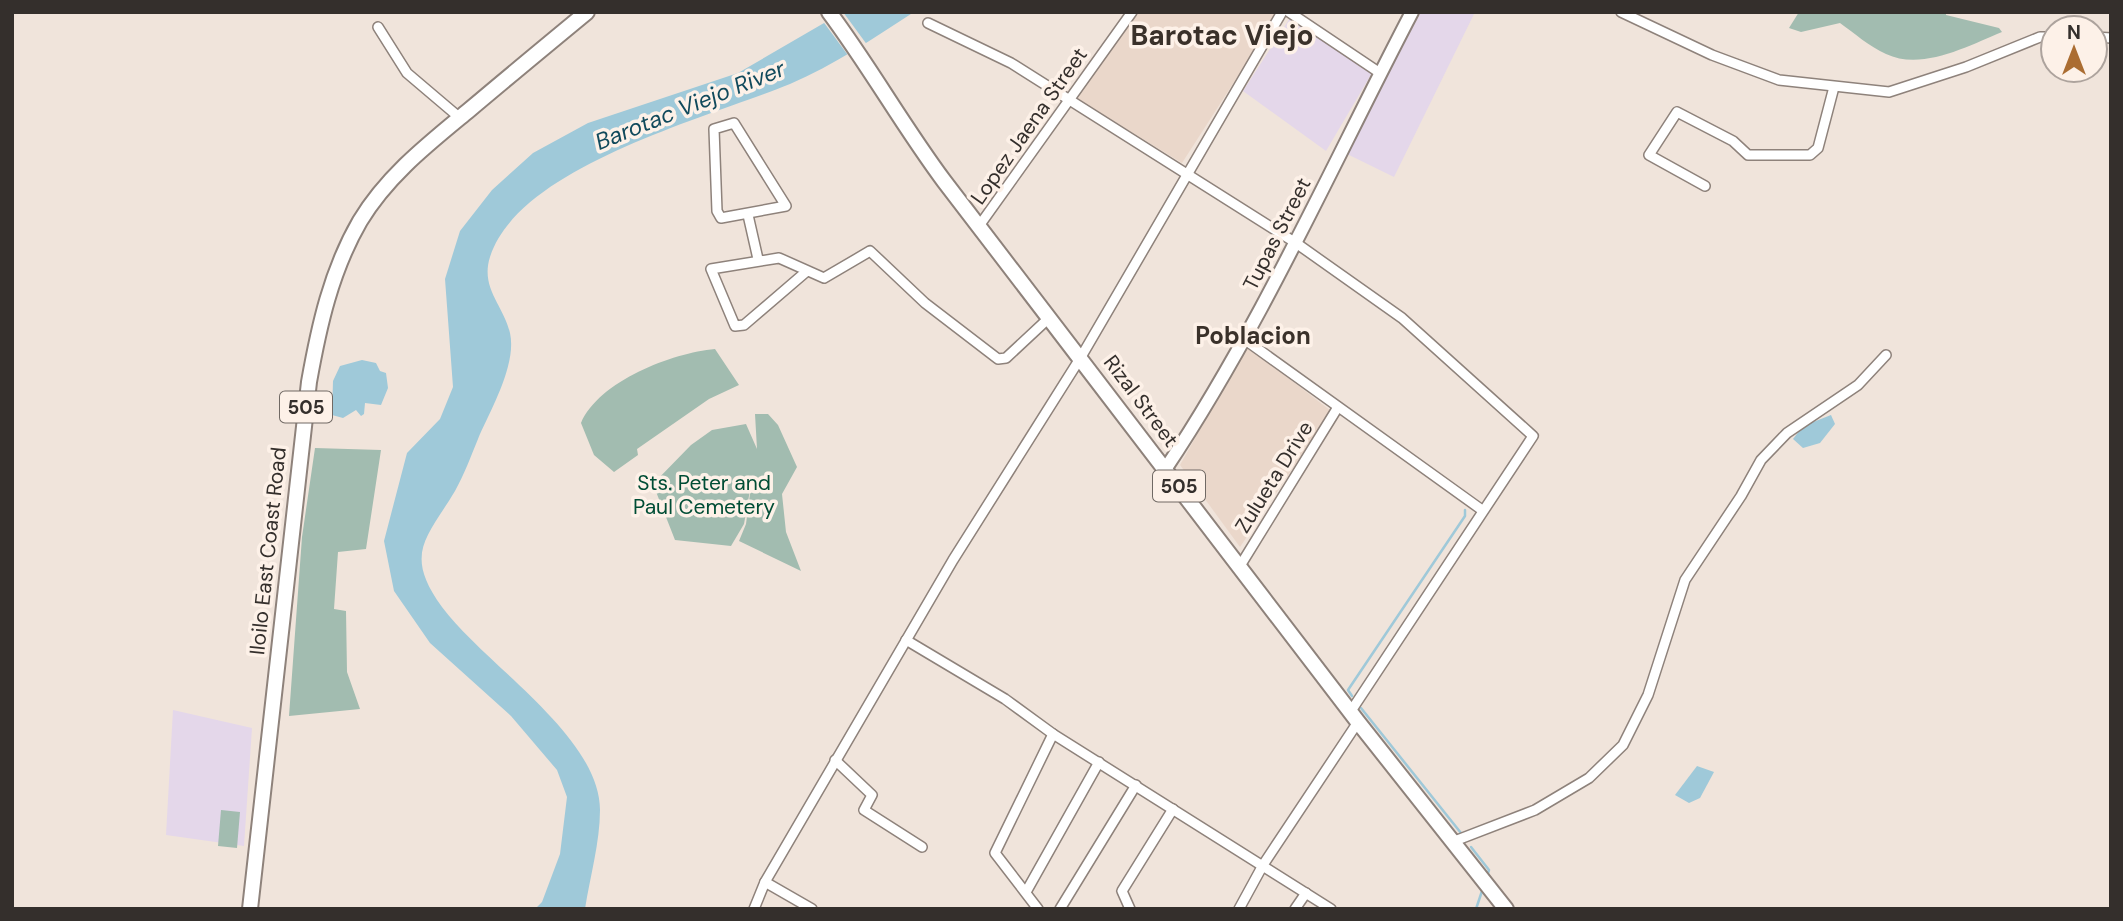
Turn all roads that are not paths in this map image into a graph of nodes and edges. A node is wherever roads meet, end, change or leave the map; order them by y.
1 (586, 12) edge
2 (830, 12) edge
3 (1132, 12) edge
4 (1282, 12) edge
5 (1289, 12) edge
6 (1412, 12) edge
7 (1621, 12) edge
8 (928, 23) dead end
9 (378, 27) dead end
10 (2039, 37) edge
11 (1380, 73) junction
12 (1834, 87) junction
13 (1067, 101) junction
14 (460, 118) junction
15 (1185, 175) junction
16 (1705, 186) dead end
17 (748, 215) junction
18 (979, 226) junction
19 (1296, 243) junction
20 (758, 259) junction
21 (807, 271) junction
22 (1050, 317) junction
23 (1244, 339) junction
24 (1886, 355) dead end
25 (1081, 357) junction
26 (1338, 407) junction
27 (1166, 468) junction
28 (1482, 510) junction
29 (1240, 566) junction
30 (906, 640) junction
31 (1354, 716) junction
32 (1054, 734) junction
33 (835, 760) junction
34 (1099, 762) junction
35 (1136, 785) junction
36 (1173, 809) junction
37 (1452, 842) junction
38 (922, 847) dead end
39 (1263, 865) junction
40 (765, 882) junction
41 (1026, 892) junction
42 (1306, 893) junction
43 (250, 909) edge
44 (754, 909) edge
45 (812, 909) edge
46 (1038, 909) edge
47 (1060, 909) edge
48 (1130, 909) edge
49 (1239, 909) edge
50 (1295, 909) edge
51 (1331, 909) edge
52 (1506, 909) edge

1 - 14 main road, Iloilo East Coast Road / 505
2 - 18 main road, Rizal Street / 505
3 - 13 street, Lopez Jaena Street
4 - 15 street
5 - 11 street
6 - 11 street, Tupas Street
7 - 12 street
8 - 13 street
9 - 14 street
10 - 12 street
11 - 19 street, Tupas Street
12 - 16 street
13 - 15 street
13 - 18 street, Lopez Jaena Street
14 - 43 main road, Iloilo East Coast Road / 505
15 - 19 street
15 - 25 street
17 - 17 street
17 - 20 street
18 - 22 main road, Rizal Street / 505
19 - 23 street, Tupas Street
19 - 28 street
20 - 21 street
20 - 21 street
21 - 22 street
22 - 25 main road, Rizal Street / 505
23 - 26 street
23 - 27 street, Tupas Street
24 - 37 street
25 - 27 main road, Rizal Street / 505
25 - 30 street
26 - 28 street
26 - 29 street, Zulueta Drive
27 - 29 main road, Rizal Street / 505
28 - 31 street
29 - 31 main road, Rizal Street / 505
30 - 32 street
30 - 33 street
31 - 37 main road, Rizal Street / 505
31 - 39 street
32 - 34 street
32 - 41 street
33 - 38 street
33 - 40 street
34 - 35 street
34 - 41 street
35 - 36 street
35 - 47 street
36 - 39 street
36 - 48 street
37 - 52 main road, Rizal Street / 505
39 - 42 street
39 - 49 street
40 - 44 street
40 - 45 street
41 - 46 street
42 - 50 street
42 - 51 street

